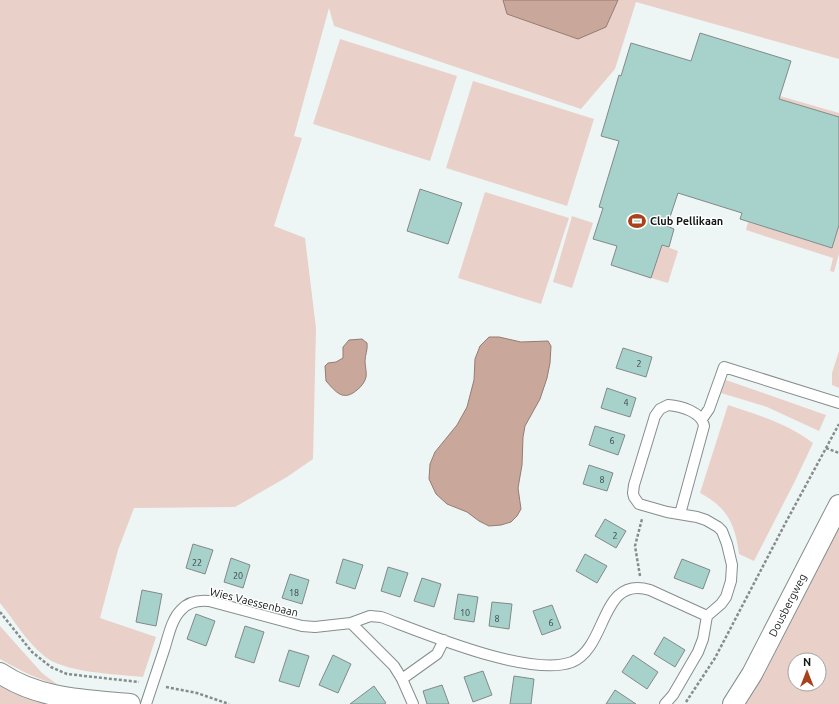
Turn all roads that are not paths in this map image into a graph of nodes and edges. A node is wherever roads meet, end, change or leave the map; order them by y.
1 (839, 403) edge
2 (702, 419) junction
3 (839, 505) edge
4 (680, 514) junction
5 (707, 616) junction
6 (351, 622) junction
7 (444, 640) junction
8 (0, 672) edge
9 (402, 679) junction
10 (130, 704) edge
11 (146, 704) edge
12 (413, 704) edge
13 (665, 704) edge
14 (733, 704) edge

1 - 2 lane
2 - 4 lane
2 - 4 lane
3 - 14 street, Dousbergweg
4 - 5 lane
5 - 7 lane, Wies Vaessenbaan
5 - 13 lane
6 - 7 lane, Wies Vaessenbaan
6 - 9 lane
6 - 11 lane, Wies Vaessenbaan
7 - 9 lane
8 - 10 street
9 - 12 lane

